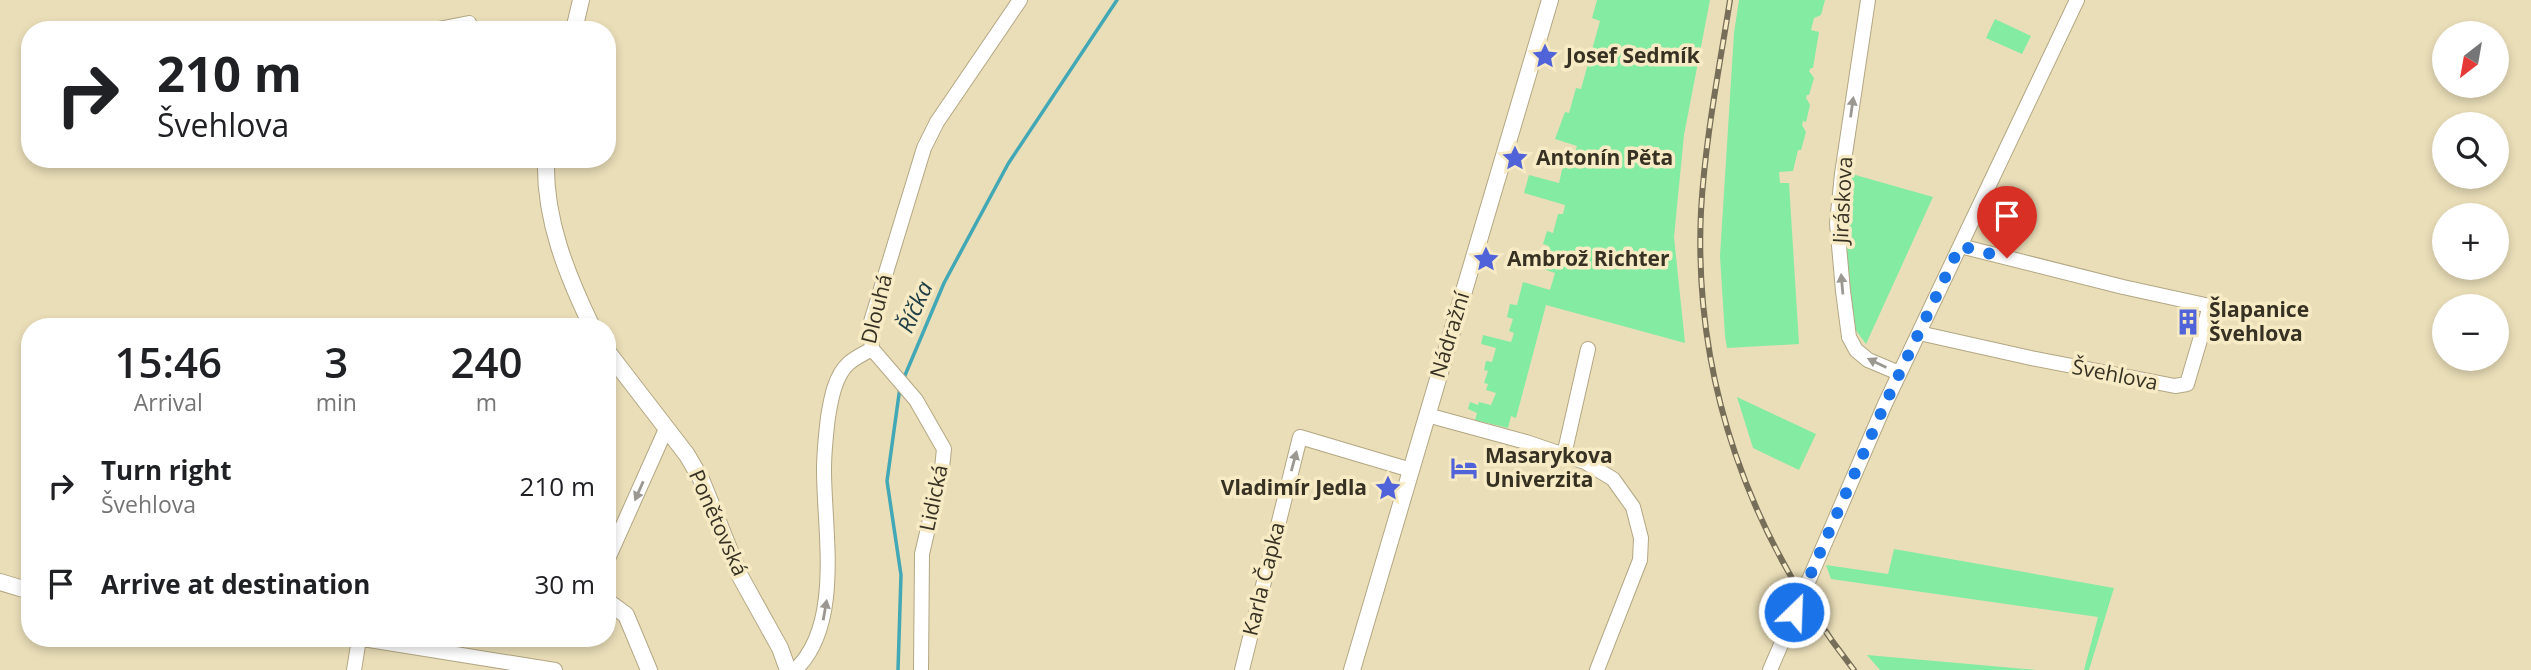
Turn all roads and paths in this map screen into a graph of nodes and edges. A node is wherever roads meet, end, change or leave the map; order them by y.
1 (581, 0) edge
2 (1020, 0) edge
3 (1550, 0) edge
4 (1868, 0) edge
5 (2077, 0) edge
6 (577, 21) edge
7 (546, 168) edge
8 (1960, 246) junction
9 (588, 318) edge
10 (1919, 333) junction
11 (872, 349) junction
12 (1588, 349) dead end
13 (616, 363) edge
14 (1899, 373) junction
15 (1427, 415) junction
16 (666, 429) junction
17 (1564, 455) junction
18 (1411, 470) junction
19 (616, 541) edge
20 (0, 582) edge
21 (21, 588) edge
22 (616, 608) edge
23 (359, 647) edge
24 (406, 647) edge
25 (512, 666) edge
26 (354, 670) edge
27 (555, 670) edge
28 (649, 670) edge
29 (788, 670) edge
30 (795, 670) edge
31 (921, 670) edge
32 (1242, 670) edge
33 (1352, 670) edge
34 (1597, 670) edge
35 (1770, 670) edge

1 - 6 street
2 - 11 street, Dlouhá
3 - 15 street, Nádražní
14 -> 4 street, Jiráskova
5 - 8 street
7 - 9 street
8 - 10 street
8 - 10 street, Švehlova
10 - 14 street
30 -> 11 street, Dlouhá
11 - 31 street, Lidická
12 - 17 street
13 - 16 street, Ponětovská
14 - 35 street
15 - 17 street
15 - 18 street, Nádražní
16 -> 19 street
16 - 29 street, Ponětovská
17 - 34 street
32 -> 18 street, Karla Čapka
18 - 33 street, Nádražní
20 - 21 street
22 - 28 street
23 - 26 street
24 - 25 street
25 - 27 street

